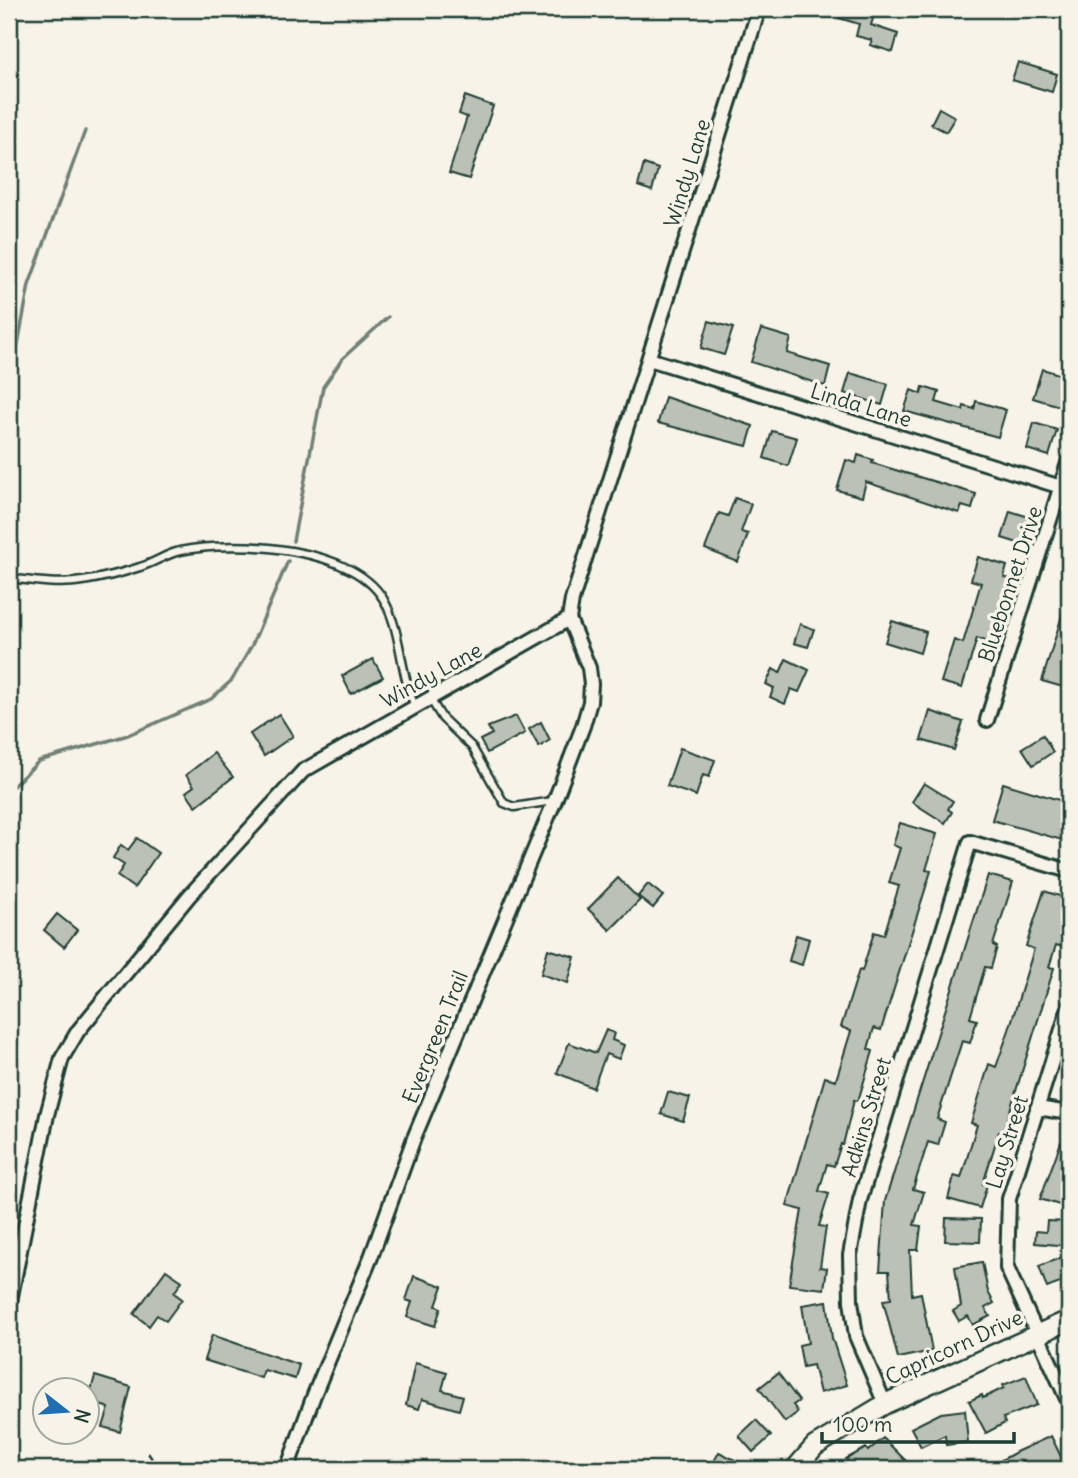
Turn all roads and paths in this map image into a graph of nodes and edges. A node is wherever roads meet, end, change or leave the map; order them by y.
1 (759, 9) edge
2 (649, 359) junction
3 (1069, 460) edge
4 (1061, 487) junction
5 (9, 578) edge
6 (569, 619) junction
7 (431, 700) junction
8 (415, 706) junction
9 (987, 720) dead end
10 (555, 800) junction
11 (1069, 871) edge
12 (1069, 1007) edge
13 (1037, 1108) junction
14 (1069, 1113) edge
15 (9, 1306) edge
16 (1069, 1320) edge
17 (1037, 1333) junction
18 (885, 1404) junction
19 (1069, 1404) edge
20 (148, 1453) dead end
21 (159, 1469) edge
22 (287, 1469) edge
23 (795, 1469) edge

1 - 2 street, Windy Lane
2 - 4 street, Linda Lane
2 - 6 street, Windy Lane
3 - 4 street, Bluebonnet Drive
4 - 9 street, Bluebonnet Drive
5 - 8 lane
6 - 7 street, Windy Lane
6 - 10 street, Evergreen Trail
7 - 8 street, Windy Lane
7 - 10 lane
8 - 15 street, Windy Lane
10 - 22 street, Evergreen Trail
11 - 18 street, Adkins Street
12 - 13 street, Lay Street
13 - 14 street
13 - 17 street, Lay Street
16 - 17 street, Capricorn Drive
17 - 18 street, Capricorn Drive
17 - 19 street, Lay Street
18 - 23 street, Capricorn Drive
20 - 21 path

